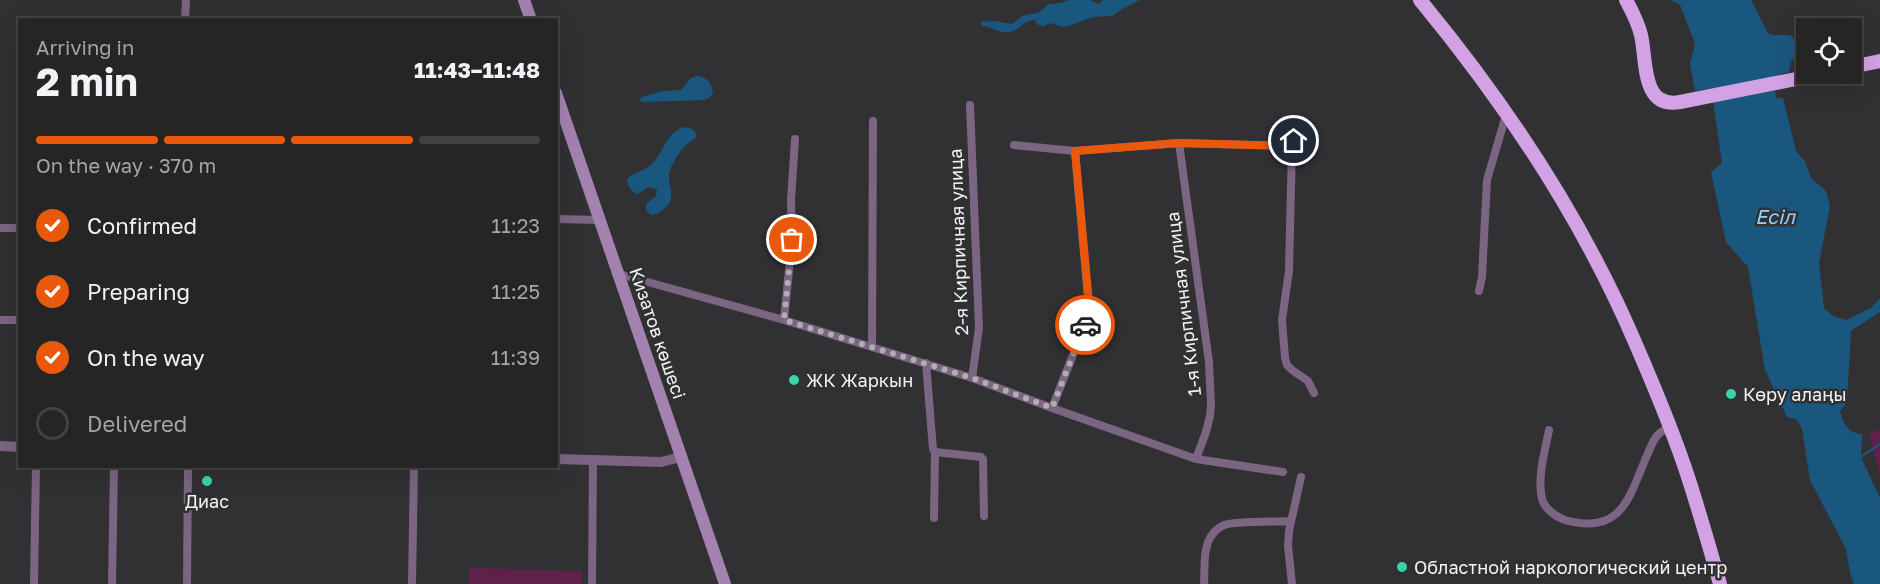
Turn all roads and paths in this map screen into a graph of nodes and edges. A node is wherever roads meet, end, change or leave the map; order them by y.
1 (186, 0) edge
2 (524, 0) edge
3 (1420, 0) edge
4 (1626, 0) edge
5 (185, 18) edge
6 (530, 18) edge
7 (1880, 61) edge
8 (1862, 65) edge
9 (1796, 79) edge
10 (558, 99) edge
11 (970, 105) dead end
12 (1506, 115) junction
13 (873, 121) dead end
14 (795, 138) dead end
15 (1179, 143) junction
16 (1014, 145) dead end
17 (1075, 151) junction
18 (558, 219) edge
19 (600, 220) junction
20 (0, 228) edge
21 (18, 228) edge
22 (619, 274) junction
23 (1479, 291) dead end
24 (0, 320) edge
25 (18, 320) edge
26 (784, 320) junction
27 (872, 346) junction
28 (926, 363) junction
29 (972, 378) junction
30 (1314, 393) dead end
31 (1052, 408) junction
32 (1669, 428) junction
33 (1549, 430) dead end
34 (0, 446) edge
35 (18, 447) edge
36 (935, 452) junction
37 (681, 457) junction
38 (558, 459) edge
39 (1196, 459) junction
40 (593, 460) junction
41 (36, 468) edge
42 (114, 468) edge
43 (188, 468) edge
44 (414, 468) edge
45 (1283, 472) dead end
46 (1301, 477) dead end
47 (984, 516) dead end
48 (934, 518) dead end
49 (1291, 521) junction
50 (34, 584) edge
51 (112, 584) edge
52 (187, 584) edge
53 (412, 584) edge
54 (592, 584) edge
55 (725, 584) edge
56 (1204, 584) edge
57 (1292, 584) edge
58 (1720, 584) edge

1 - 5 street
2 - 6 main road
3 - 12 highway
4 - 9 highway
7 - 8 highway
10 - 19 main road, Кизатов көшесі
11 - 29 street, 2-я Кирпичная улица
12 - 23 street
12 - 32 highway
13 - 27 street
14 - 26 street
15 - 17 street
15 - 30 street
15 - 39 street, 1-я Кирпичная улица
16 - 17 street
17 - 31 street
18 - 19 street
19 - 22 main road, Кизатов көшесі
20 - 21 street
22 - 26 street
22 - 37 main road, Кизатов көшесі
24 - 25 street
26 - 27 street
27 - 28 street
28 - 29 street
28 - 36 street
29 - 31 street
31 - 39 street
32 - 33 street
32 - 58 highway
34 - 35 street
36 - 47 street
36 - 48 street
37 - 40 street
37 - 55 main road, Кизатов көшесі
38 - 40 street
39 - 45 street
40 - 54 street
41 - 50 street
42 - 51 street
43 - 52 street
44 - 53 street
46 - 49 street
49 - 56 street
49 - 57 street

